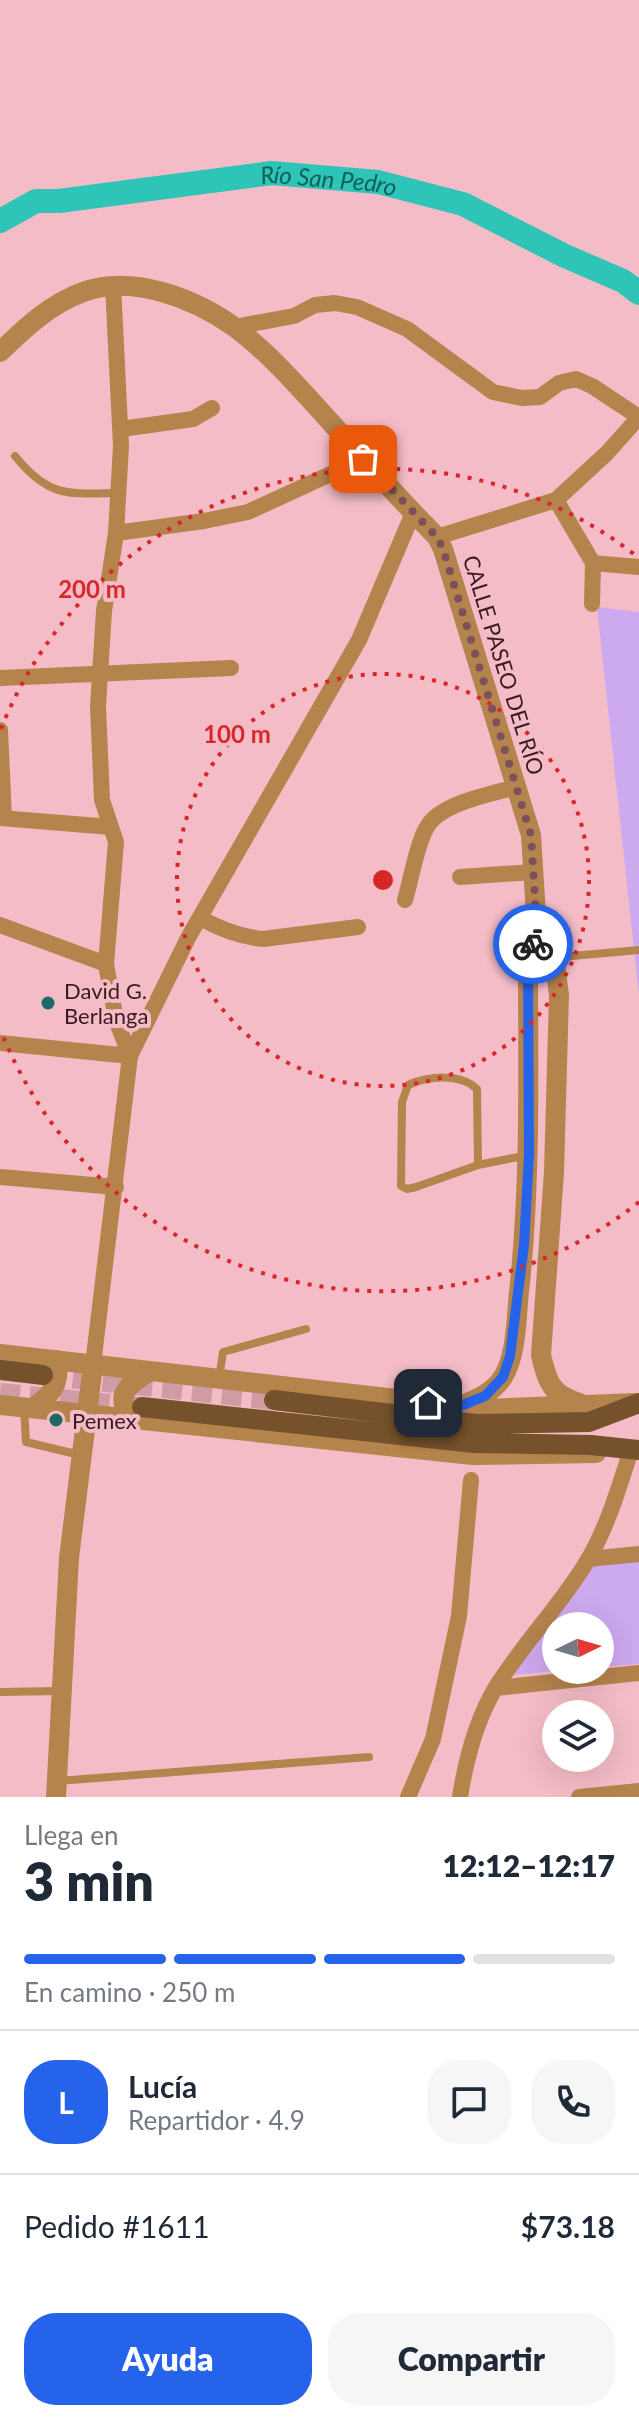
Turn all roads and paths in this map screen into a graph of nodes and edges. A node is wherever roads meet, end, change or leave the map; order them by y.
1 (113, 285) junction
2 (234, 327) junction
3 (0, 352) edge
4 (212, 408) dead end
5 (639, 417) edge
6 (121, 429) junction
7 (15, 456) dead end
8 (363, 459) junction
9 (119, 493) junction
10 (556, 500) junction
11 (413, 513) junction
12 (116, 533) junction
13 (437, 537) junction
14 (593, 563) junction
15 (639, 567) edge
16 (592, 604) dead end
17 (231, 668) dead end
18 (99, 672) junction
19 (0, 678) edge
20 (0, 730) edge
21 (517, 787) junction
22 (2, 818) edge
23 (111, 827) junction
24 (533, 872) junction
25 (460, 877) dead end
26 (405, 900) dead end
27 (200, 918) junction
28 (0, 925) edge
29 (358, 927) dead end
30 (537, 931) junction
31 (635, 950) edge
32 (554, 957) junction
33 (528, 960) junction
34 (106, 964) junction
35 (0, 1043) edge
36 (130, 1056) junction
37 (529, 1155) junction
38 (478, 1165) junction
39 (0, 1177) edge
40 (116, 1187) junction
41 (306, 1329) dead end
42 (0, 1354) edge
43 (93, 1365) junction
44 (50, 1367) junction
45 (0, 1370) edge
46 (149, 1372) junction
47 (219, 1380) junction
48 (274, 1400) tunnel mouth
49 (639, 1403) edge
50 (0, 1405) edge
51 (584, 1405) junction
52 (458, 1407) junction
53 (29, 1408) junction
54 (137, 1413) junction
55 (86, 1414) junction
56 (635, 1450) edge
57 (81, 1456) junction
58 (471, 1480) dead end
59 (639, 1554) edge
60 (588, 1559) junction
61 (639, 1673) edge
62 (496, 1688) junction
63 (60, 1691) junction
64 (0, 1692) edge
65 (369, 1757) dead end
66 (56, 1789) edge
67 (639, 1791) edge
68 (408, 1797) edge
69 (460, 1797) edge
70 (579, 1797) edge

1 - 2 street, CALLE PASEO DEL RÍO
1 - 3 street, CALLE PASEO DEL RÍO
1 - 6 street
2 - 5 street
2 - 8 street, CALLE PASEO DEL RÍO
4 - 6 street
5 - 10 street
6 - 9 street
7 - 9 lane
8 - 11 street, CALLE PASEO DEL RÍO
8 - 12 street
9 - 12 street
10 - 13 street
10 - 14 street
11 - 13 street, CALLE PASEO DEL RÍO
11 - 27 street
12 - 18 street
13 - 21 street, CALLE PASEO DEL RÍO
14 - 15 street
14 - 16 street
17 - 18 street
18 - 19 street
18 - 23 street
20 - 22 street
21 - 24 street, CALLE PASEO DEL RÍO
21 - 26 street
22 - 23 street
23 - 34 street
24 - 25 street
24 - 30 street, CALLE PASEO DEL RÍO
27 - 29 street
27 - 36 street
28 - 34 street
30 - 32 street, CALLE PASEO DEL RÍO
30 - 33 street, CALLE PASEO DEL RÍO
31 - 32 lane
32 - 33 lane
32 - 51 street, CALLE PASEO DEL RÍO
33 - 37 street, CALLE PASEO DEL RÍO
34 - 36 street
35 - 36 street
36 - 40 street
37 - 38 lane
37 - 52 street, CALLE PASEO DEL RÍO
38 - 38 lane
39 - 40 street
40 - 43 street
41 - 47 lane
42 - 44 street
43 - 44 street
43 - 46 street
43 - 55 street
44 - 45 main road
44 - 53 street
46 - 47 street
46 - 54 street
47 - 52 street
48 - 49 main road
49 - 51 street
50 - 53 street
51 - 52 street
53 - 55 street
53 - 57 lane
54 - 55 street
54 - 56 main road
55 - 57 street
56 - 60 street
57 - 63 street
58 - 68 street
59 - 60 street
60 - 62 street
61 - 62 street
62 - 69 street
63 - 64 lane
63 - 66 street
65 - 66 lane
67 - 70 street

